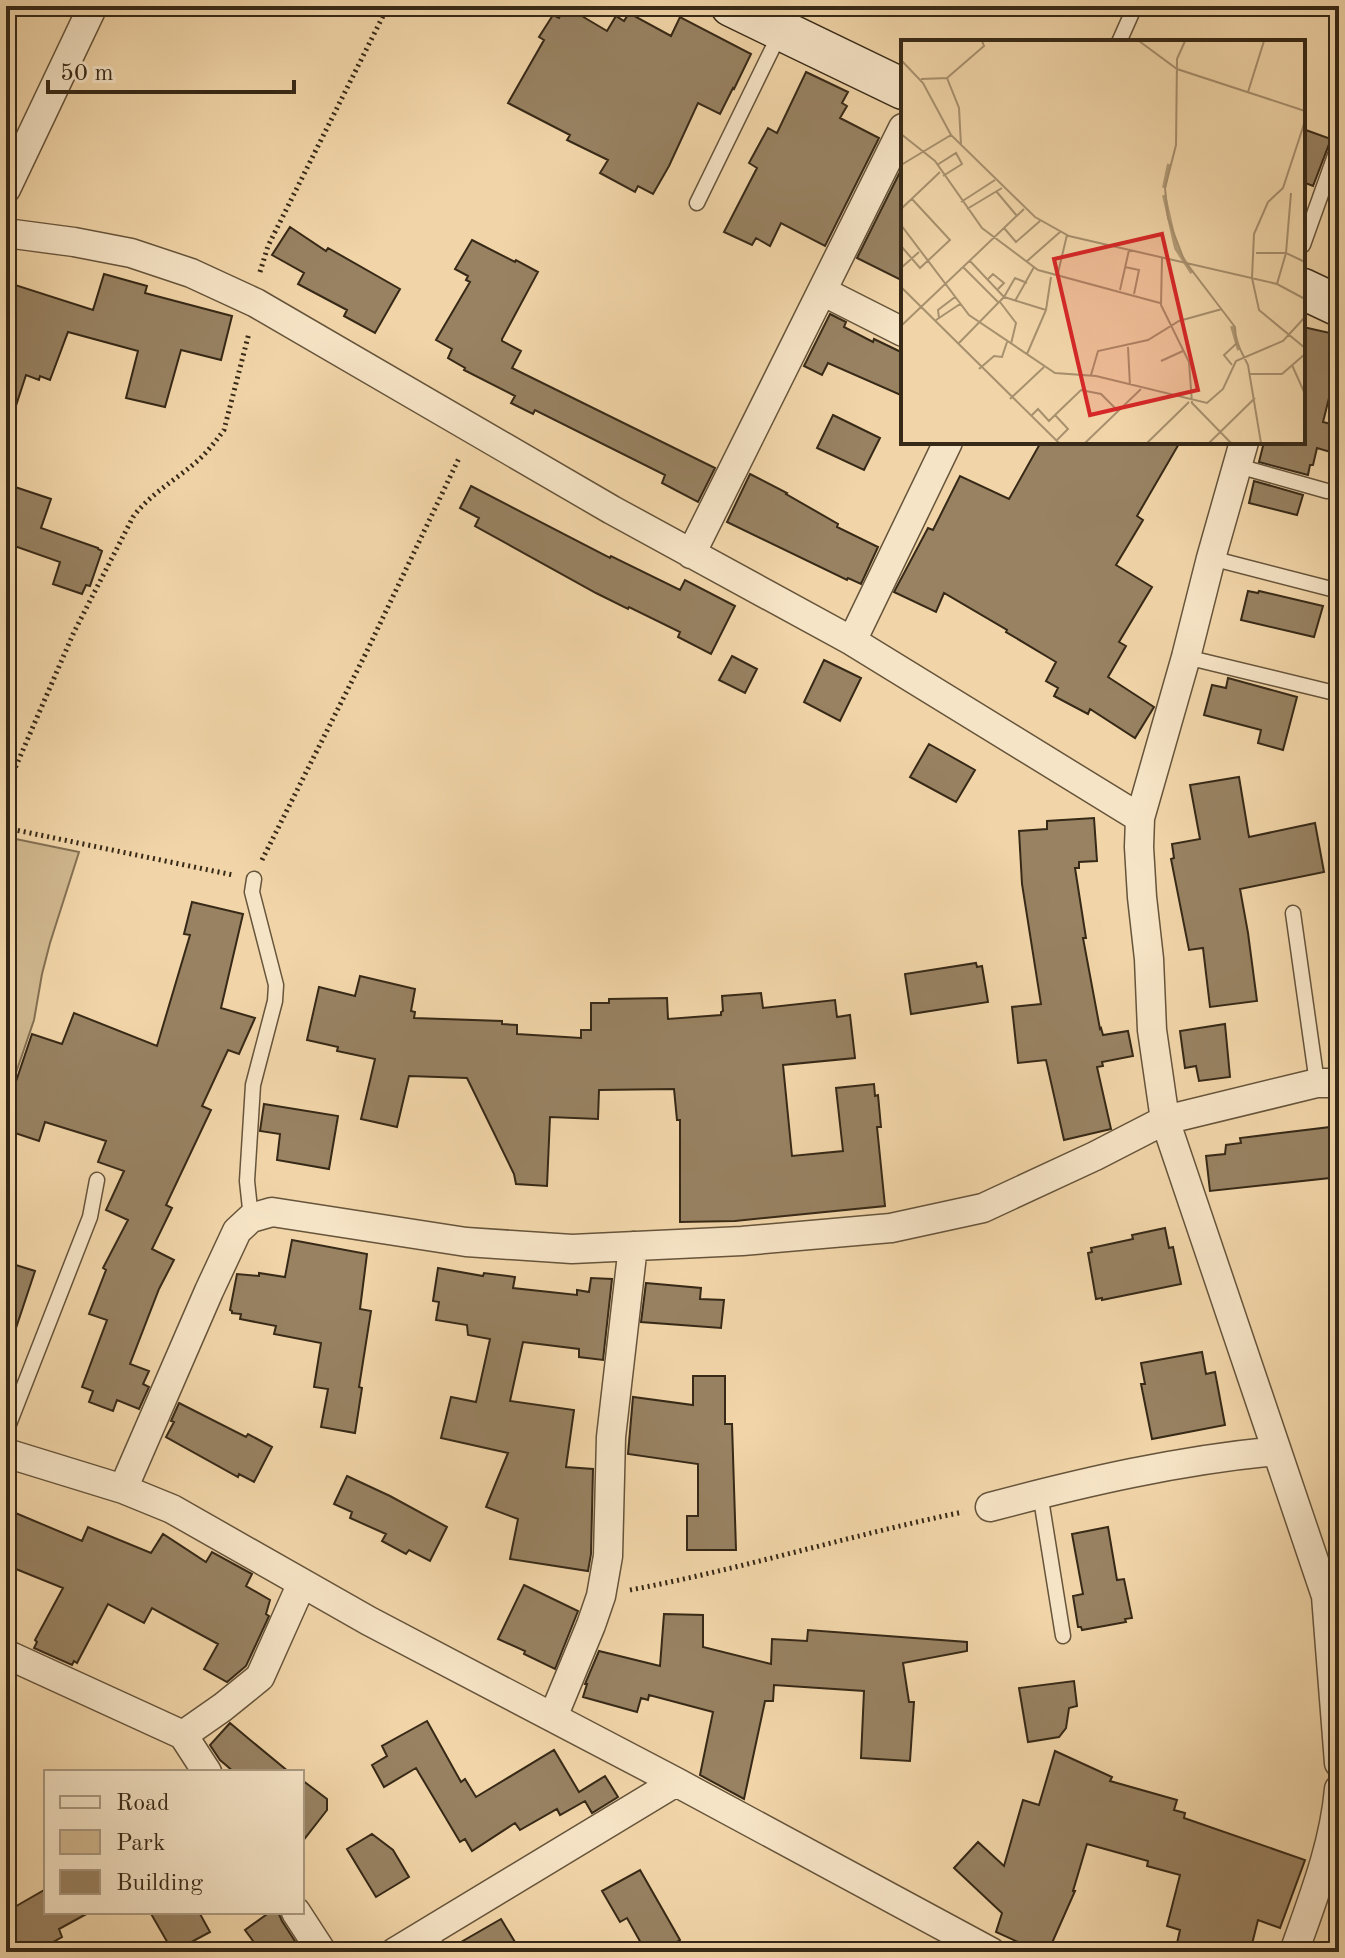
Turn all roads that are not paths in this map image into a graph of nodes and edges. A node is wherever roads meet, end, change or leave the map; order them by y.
1 (93, 6) edge
2 (731, 6) edge
3 (1135, 6) edge
4 (782, 31) junction
5 (1120, 40) edge
6 (901, 88) edge
7 (901, 132) edge
8 (1339, 144) edge
9 (6, 189) edge
10 (697, 203) dead end
11 (6, 233) edge
12 (1305, 239) edge
13 (1305, 290) edge
14 (822, 291) junction
15 (1339, 306) edge
16 (901, 331) edge
17 (947, 444) edge
18 (1241, 454) edge
19 (1327, 491) dead end
20 (691, 554) junction
21 (1211, 558) junction
22 (1339, 591) edge
23 (852, 641) junction
24 (1186, 657) junction
25 (1339, 694) edge
26 (1140, 818) junction
27 (254, 879) road end
28 (1293, 913) dead end
29 (1328, 1083) edge
30 (1165, 1120) junction
31 (97, 1180) dead end
32 (251, 1218) junction
33 (633, 1246) junction
34 (6, 1432) edge
35 (1277, 1451) junction
36 (6, 1453) edge
37 (123, 1489) junction
38 (1040, 1493) junction
39 (990, 1507) road end
40 (302, 1583) junction
41 (1063, 1636) dead end
42 (6, 1654) edge
43 (553, 1717) junction
44 (183, 1735) junction
45 (1339, 1763) edge
46 (206, 1770) edge
47 (676, 1782) junction
48 (1339, 1789) edge
49 (297, 1914) edge
50 (434, 1942) edge
51 (322, 1952) edge
52 (395, 1952) edge
53 (991, 1952) edge
54 (1294, 1952) edge

1 - 9 street
2 - 4 street
3 - 5 lane
4 - 6 street
4 - 10 lane
7 - 14 street
8 - 12 lane
11 - 20 street
13 - 15 street
14 - 16 street
14 - 20 street
17 - 23 street
18 - 19 lane
18 - 21 street
20 - 23 street
21 - 22 lane
21 - 24 street
23 - 26 street
24 - 25 lane
24 - 26 street
26 - 30 street
27 - 32 lane
28 - 29 lane
29 - 30 street
30 - 33 street
30 - 35 street
31 - 34 lane
32 - 33 street
32 - 37 street
33 - 43 street
35 - 38 street
35 - 45 street
36 - 37 street
37 - 40 street
38 - 39 street
38 - 41 lane
40 - 43 street
40 - 44 street
42 - 44 street
43 - 47 street
44 - 46 street
47 - 50 street
47 - 53 street
48 - 54 street
49 - 51 street
50 - 52 street

